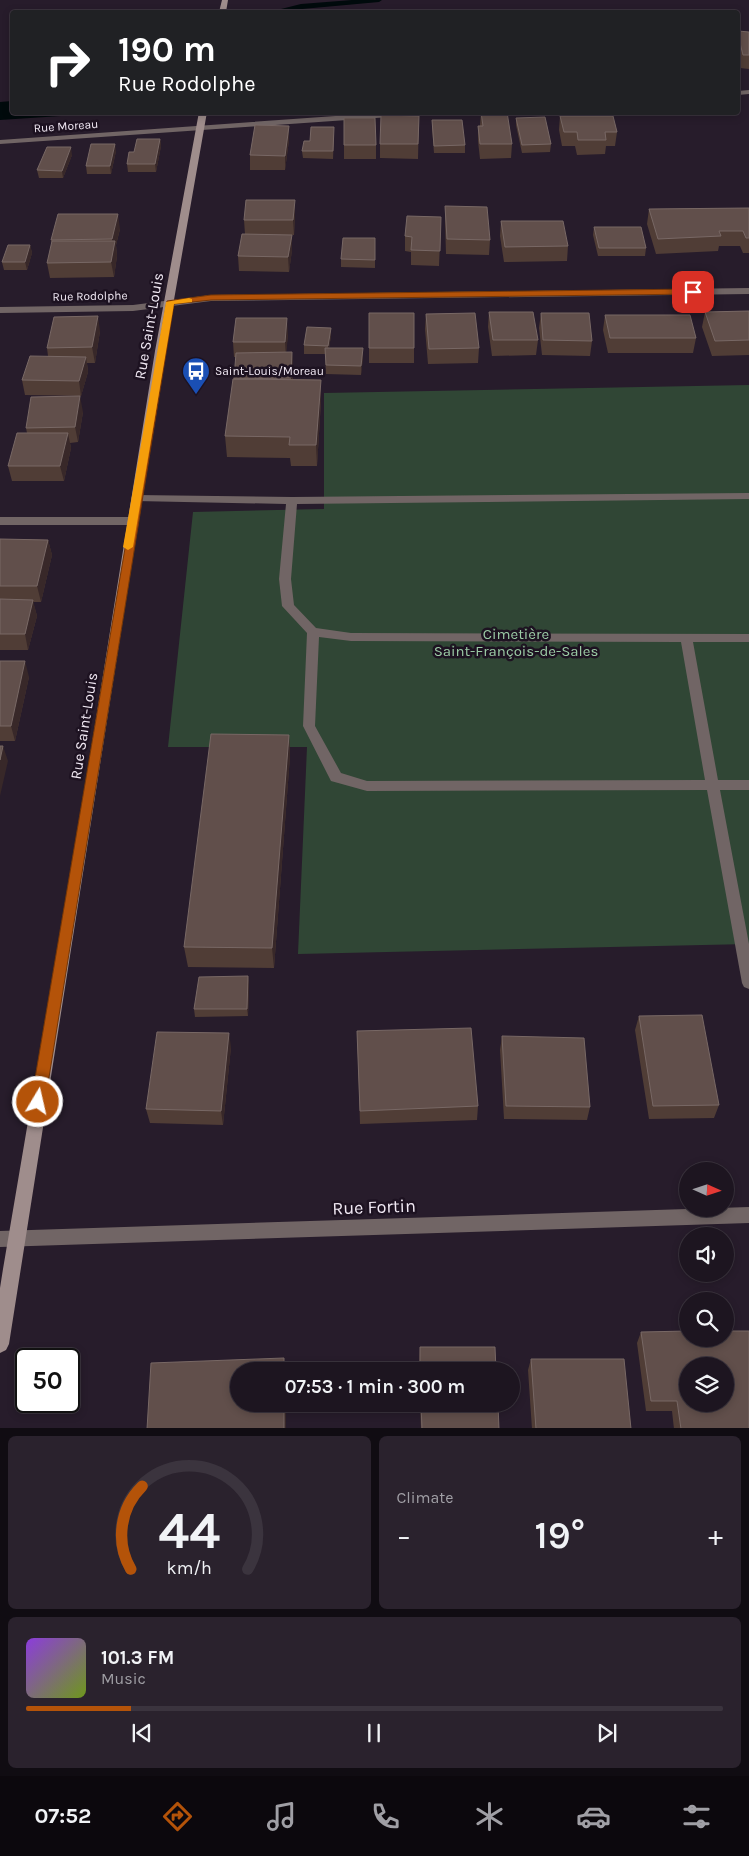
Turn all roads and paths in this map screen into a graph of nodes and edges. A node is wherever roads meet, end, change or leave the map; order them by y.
1 (203, 115) edge
2 (389, 115) edge
3 (200, 128) junction
4 (0, 142) edge
5 (749, 291) edge
6 (170, 302) junction
7 (0, 310) edge
8 (749, 496) edge
9 (136, 498) junction
10 (292, 501) junction
11 (0, 520) edge
12 (132, 521) junction
13 (313, 632) junction
14 (686, 638) junction
15 (749, 638) edge
16 (713, 784) junction
17 (749, 785) edge
18 (744, 929) edge
19 (749, 983) edge
20 (749, 1216) edge
21 (8, 1239) edge
22 (0, 1344) edge

1 - 3 main road, Rue Saint-Louis
2 - 3 street, Rue Moreau
3 - 4 street, Rue Moreau
3 - 6 main road, Rue Saint-Louis
5 - 6 street, Rue Rodolphe
6 - 7 street, Rue Rodolphe
6 - 9 main road, Rue Saint-Louis
8 - 10 street
9 - 10 street
9 - 12 main road, Rue Saint-Louis
10 - 13 street
11 - 12 street
12 - 21 main road, Rue Saint-Louis
13 - 14 street
13 - 16 street
14 - 15 street
14 - 16 street
16 - 17 street
16 - 18 street
18 - 19 street
20 - 21 street, Rue Fortin
21 - 22 main road, Rue Saint-Louis

